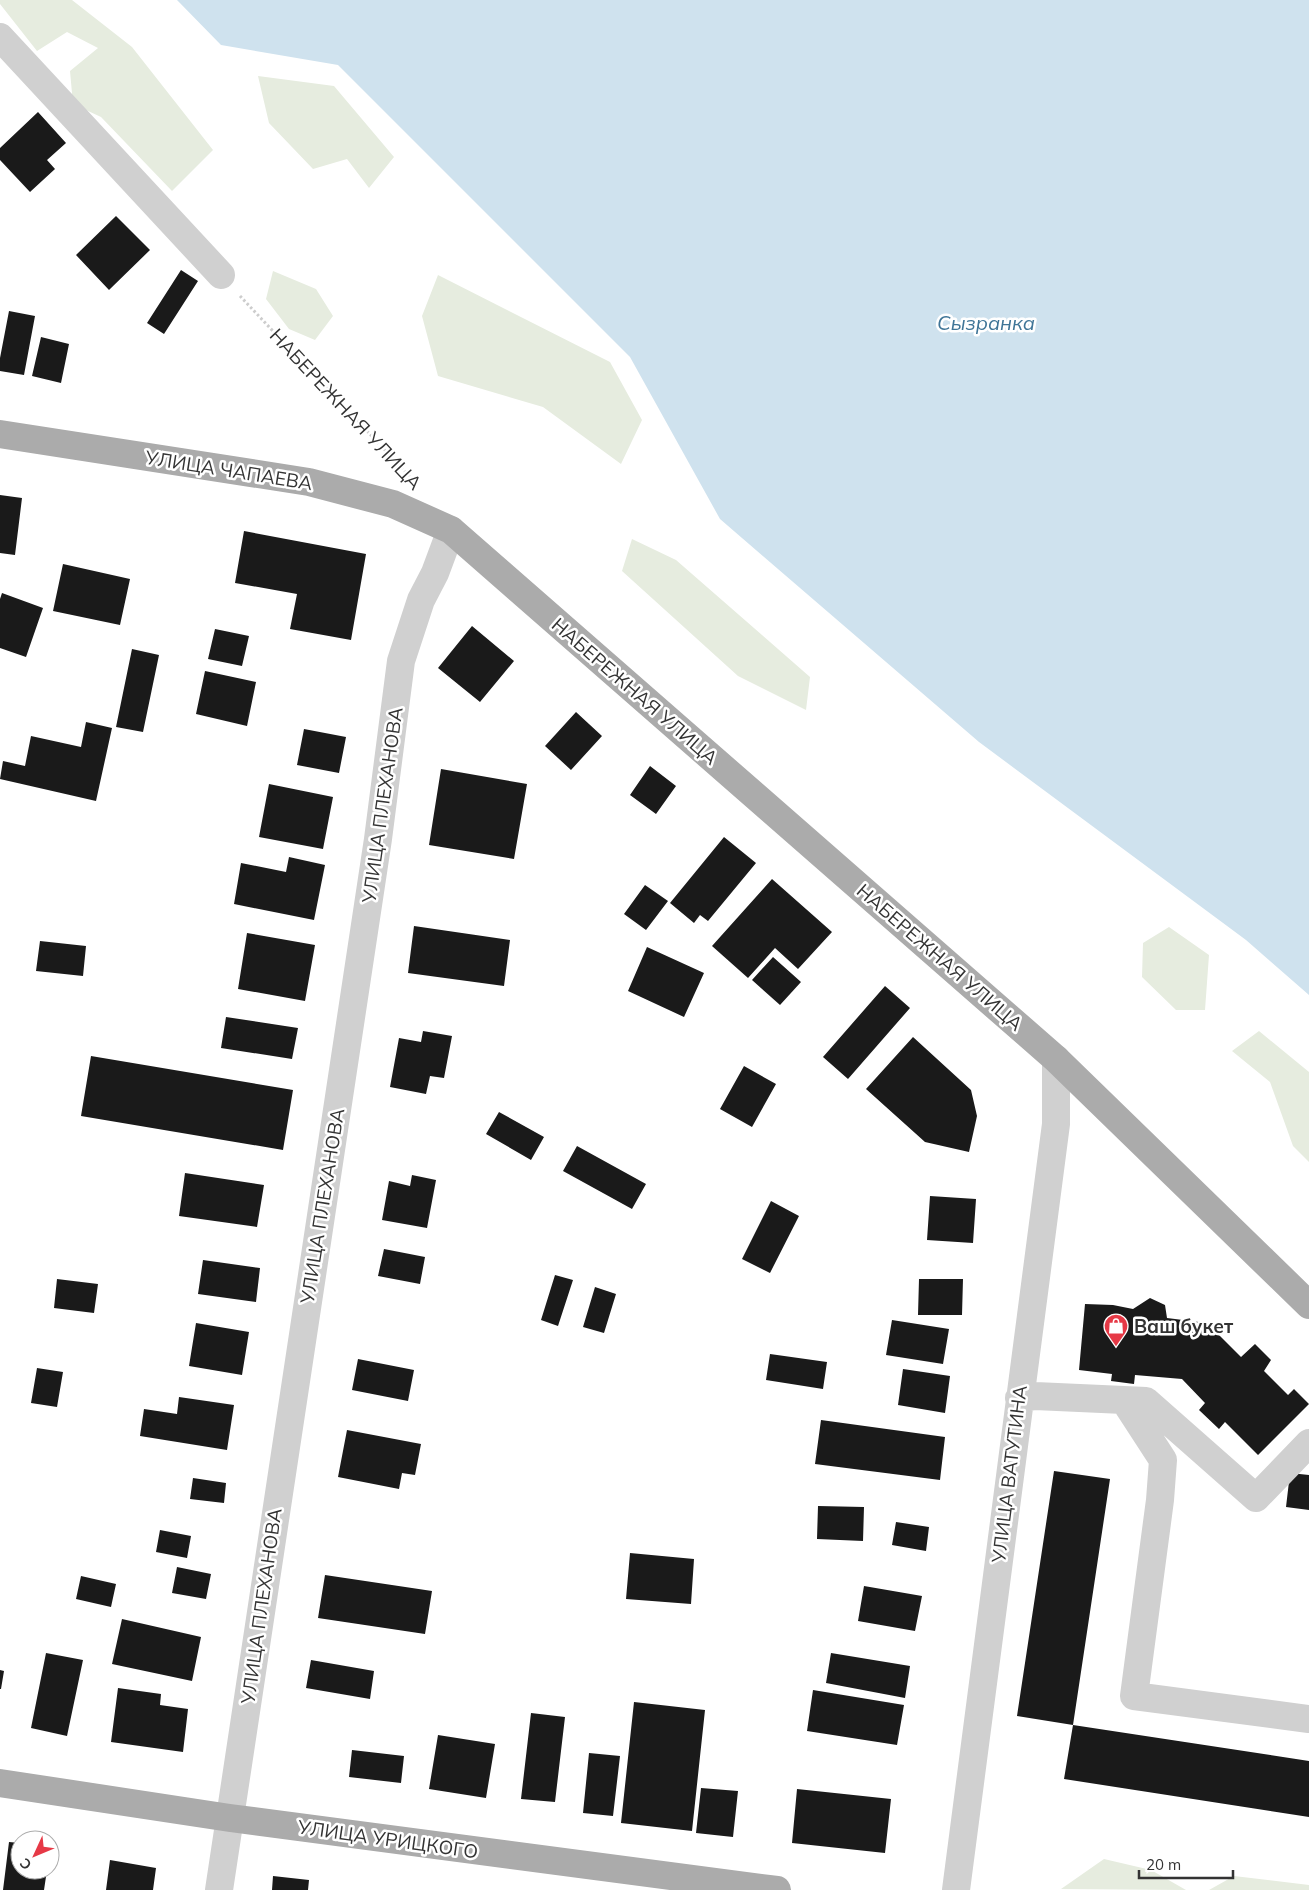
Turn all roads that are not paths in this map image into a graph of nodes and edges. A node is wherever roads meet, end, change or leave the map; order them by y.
1 (0, 37) edge
2 (221, 275) road end
3 (0, 434) edge
4 (451, 530) junction
5 (1056, 1058) junction
6 (1309, 1305) edge
7 (1019, 1398) junction
8 (1124, 1400) junction
9 (1309, 1443) edge
10 (1309, 1719) edge
11 (0, 1783) edge
12 (230, 1818) junction
13 (219, 1890) edge
14 (777, 1890) edge
15 (956, 1890) edge

1 - 2 street
3 - 4 main road, УЛИЦА ЧАПАЕВА
4 - 5 main road, НАБЕРЕЖНАЯ УЛИЦА
4 - 12 street, УЛИЦА ПЛЕХАНОВА
5 - 6 main road, НАБЕРЕЖНАЯ УЛИЦА
5 - 7 street, УЛИЦА ВАТУТИНА
7 - 8 street
7 - 15 street, УЛИЦА ВАТУТИНА
8 - 9 street
8 - 10 street
11 - 12 main road, УЛИЦА УРИЦКОГО
12 - 13 street, УЛИЦА ПЛЕХАНОВА
12 - 14 main road, УЛИЦА УРИЦКОГО

